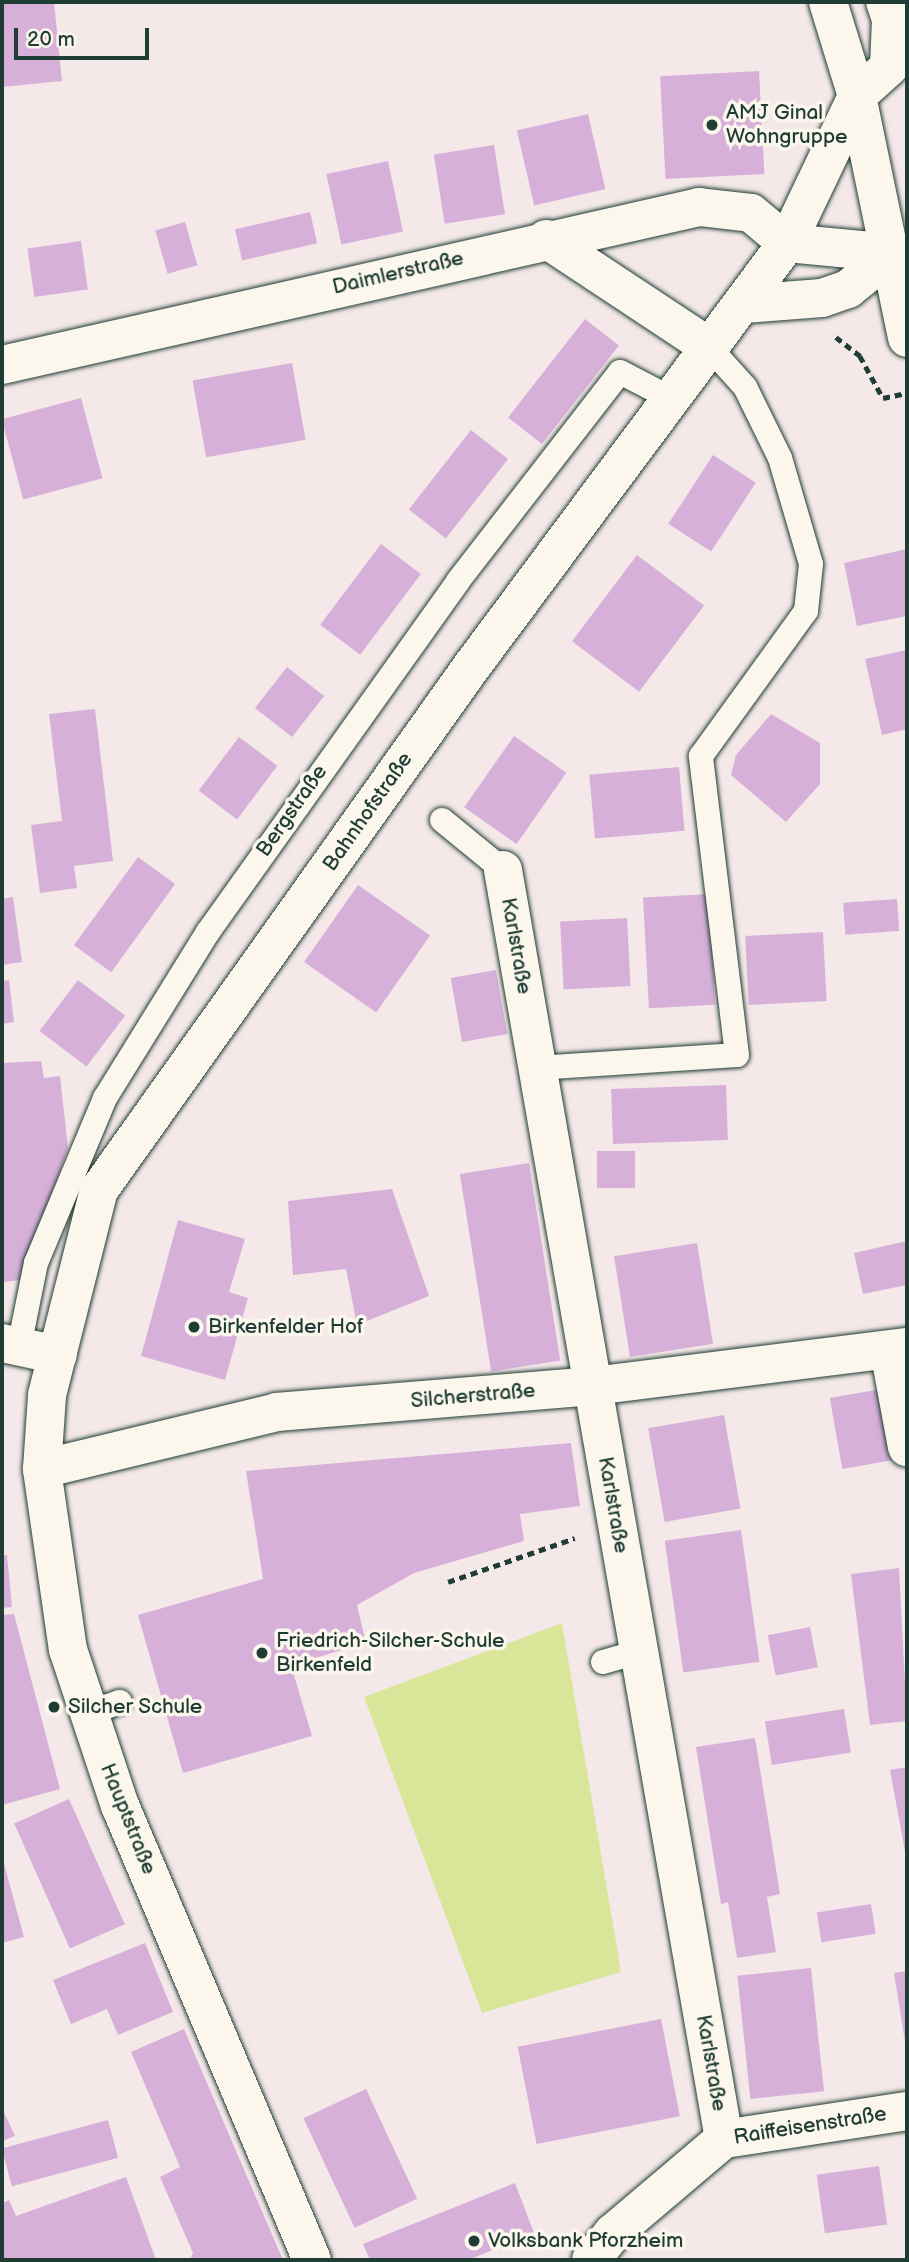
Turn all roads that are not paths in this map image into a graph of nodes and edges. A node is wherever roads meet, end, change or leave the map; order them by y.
1 (828, 2) edge
2 (885, 2) edge
3 (857, 96) junction
4 (546, 239) junction
5 (787, 243) junction
6 (898, 255) edge
7 (744, 304) junction
8 (907, 338) edge
9 (709, 348) junction
10 (2, 365) edge
11 (672, 399) junction
12 (442, 820) dead end
13 (503, 870) joint
14 (537, 1068) junction
15 (10, 1345) edge
16 (898, 1348) edge
17 (58, 1354) junction
18 (593, 1386) junction
19 (907, 1447) edge
20 (42, 1469) junction
21 (641, 1651) junction
22 (603, 1662) dead end
23 (907, 2110) edge
24 (724, 2139) junction
25 (312, 2260) edge
26 (591, 2260) edge

1 - 3 street
2 - 3 street, Bahnhofstraße
3 - 5 street, Bahnhofstraße
3 - 6 street
4 - 5 street, Daimlerstraße
4 - 9 street
4 - 10 street, Daimlerstraße
5 - 6 street
5 - 7 street, Bahnhofstraße
6 - 7 street
6 - 8 street
7 - 9 street, Bahnhofstraße
9 - 11 street, Bahnhofstraße
9 - 14 lane
11 - 15 lane, Bergstraße
11 - 17 street, Bahnhofstraße
12 - 13 lane
13 - 14 street, Karlstraße
14 - 18 street, Karlstraße
15 - 17 street
16 - 18 street, Silcherstraße
16 - 19 street
17 - 20 street, Hauptstraße
18 - 20 street, Silcherstraße
18 - 21 street, Karlstraße
20 - 25 street, Hauptstraße
21 - 22 lane
21 - 24 street, Karlstraße
23 - 24 street, Raiffeisenstraße
24 - 26 street, Raiffeisenstraße

